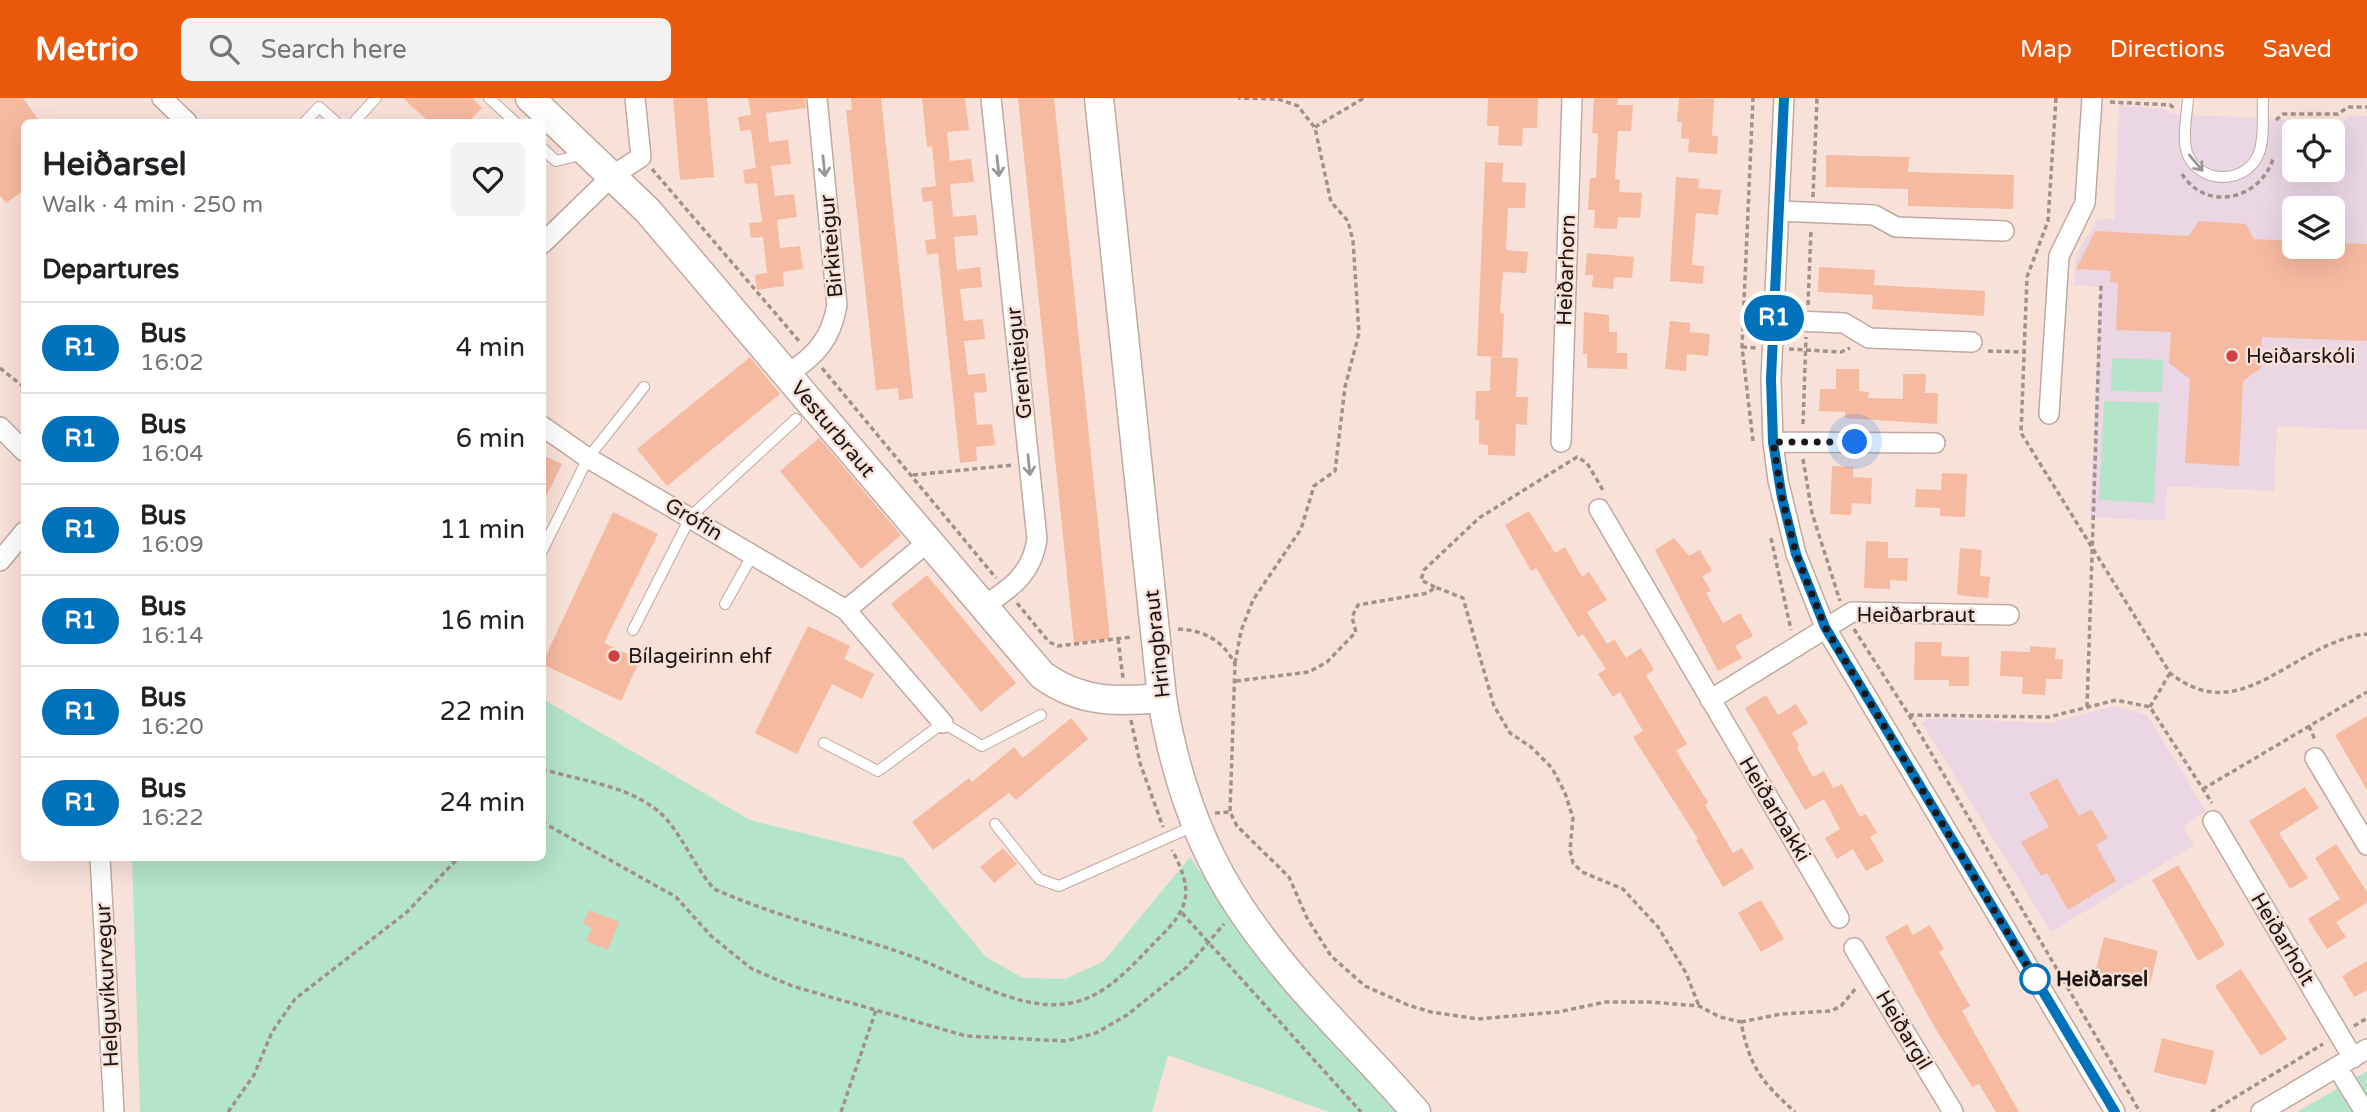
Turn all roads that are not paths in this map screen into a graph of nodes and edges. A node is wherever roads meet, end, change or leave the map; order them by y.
1 (162, 98) edge
2 (376, 98) edge
3 (489, 98) edge
4 (530, 98) edge
5 (635, 98) edge
6 (817, 98) edge
7 (991, 98) edge
8 (1099, 98) edge
9 (1572, 98) edge
10 (1784, 98) edge
11 (2092, 98) edge
12 (2188, 98) edge
13 (2263, 98) edge
14 (184, 119) edge
15 (308, 119) edge
16 (333, 119) edge
17 (357, 119) edge
18 (512, 119) edge
19 (546, 152) edge
20 (588, 153) junction
21 (612, 176) junction
22 (1779, 211) junction
23 (2004, 231) dead end
24 (546, 240) edge
25 (1774, 320) junction
26 (1972, 342) dead end
27 (787, 374) junction
28 (644, 387) dead end
29 (2049, 414) dead end
30 (796, 419) dead end
31 (0, 427) edge
32 (546, 429) edge
33 (1561, 442) dead end
34 (1773, 442) junction
35 (1935, 443) dead end
36 (21, 449) edge
37 (588, 457) junction
38 (1599, 509) road end
39 (691, 516) junction
40 (21, 536) edge
41 (929, 541) junction
42 (546, 543) edge
43 (753, 554) junction
44 (0, 561) edge
45 (726, 604) dead end
46 (984, 606) junction
47 (846, 610) junction
48 (2009, 615) dead end
49 (1825, 627) junction
50 (633, 630) dead end
51 (1162, 698) junction
52 (1710, 700) junction
53 (1041, 715) dead end
54 (943, 723) junction
55 (824, 744) dead end
56 (2315, 758) dead end
57 (2213, 821) road end
58 (995, 824) dead end
59 (1196, 825) junction
60 (2367, 845) edge
61 (100, 861) edge
62 (1839, 918) dead end
63 (1854, 948) dead end
64 (2352, 1058) edge
65 (114, 1112) edge
66 (1416, 1112) edge
67 (1953, 1112) edge
68 (2115, 1112) edge
69 (2261, 1112) edge
70 (2365, 1112) edge

1 - 14 street
2 - 17 lane
3 - 18 lane
4 - 20 main road, Vesturbraut
5 - 21 street
6 -> 27 street, Birkiteigur
7 -> 46 street, Greniteigur
8 - 51 main road, Hringbraut
9 - 33 street, Heiðarhorn
10 - 22 street, Heiðarbraut
11 - 29 street
12 -> 13 lane
15 - 16 lane
19 - 20 lane
20 - 21 main road, Vesturbraut
21 - 24 street
21 - 27 main road, Vesturbraut
22 - 23 street
22 - 25 street, Heiðarbraut
25 - 26 street
25 - 34 street, Heiðarbraut
27 - 41 main road, Vesturbraut
28 - 37 lane
30 - 39 lane
31 - 36 street
32 - 37 street, Grófin
34 - 35 street
34 - 49 street, Heiðarbraut
37 - 39 street, Grófin
37 - 42 lane
38 - 52 street, Heiðarbakki
39 - 43 street, Grófin
39 - 50 lane
40 - 44 street
41 - 46 main road, Vesturbraut
41 - 47 street
43 - 45 lane
43 - 47 street, Grófin
46 - 51 main road, Vesturbraut
47 - 54 street, Grófin
48 - 49 street, Heiðarbraut
49 - 52 street
49 - 68 street, Heiðarbraut
51 - 59 main road, Hringbraut
52 - 62 street, Heiðarbakki
53 - 54 lane, Grófin
54 - 55 lane
56 - 60 street
57 - 64 street, Heiðarholt
58 - 59 lane
59 - 66 main road, Hringbraut
61 - 65 street, Helguvíkurvegur
63 - 67 street, Heiðargil
64 - 69 street
64 - 70 street, Heiðarholt

